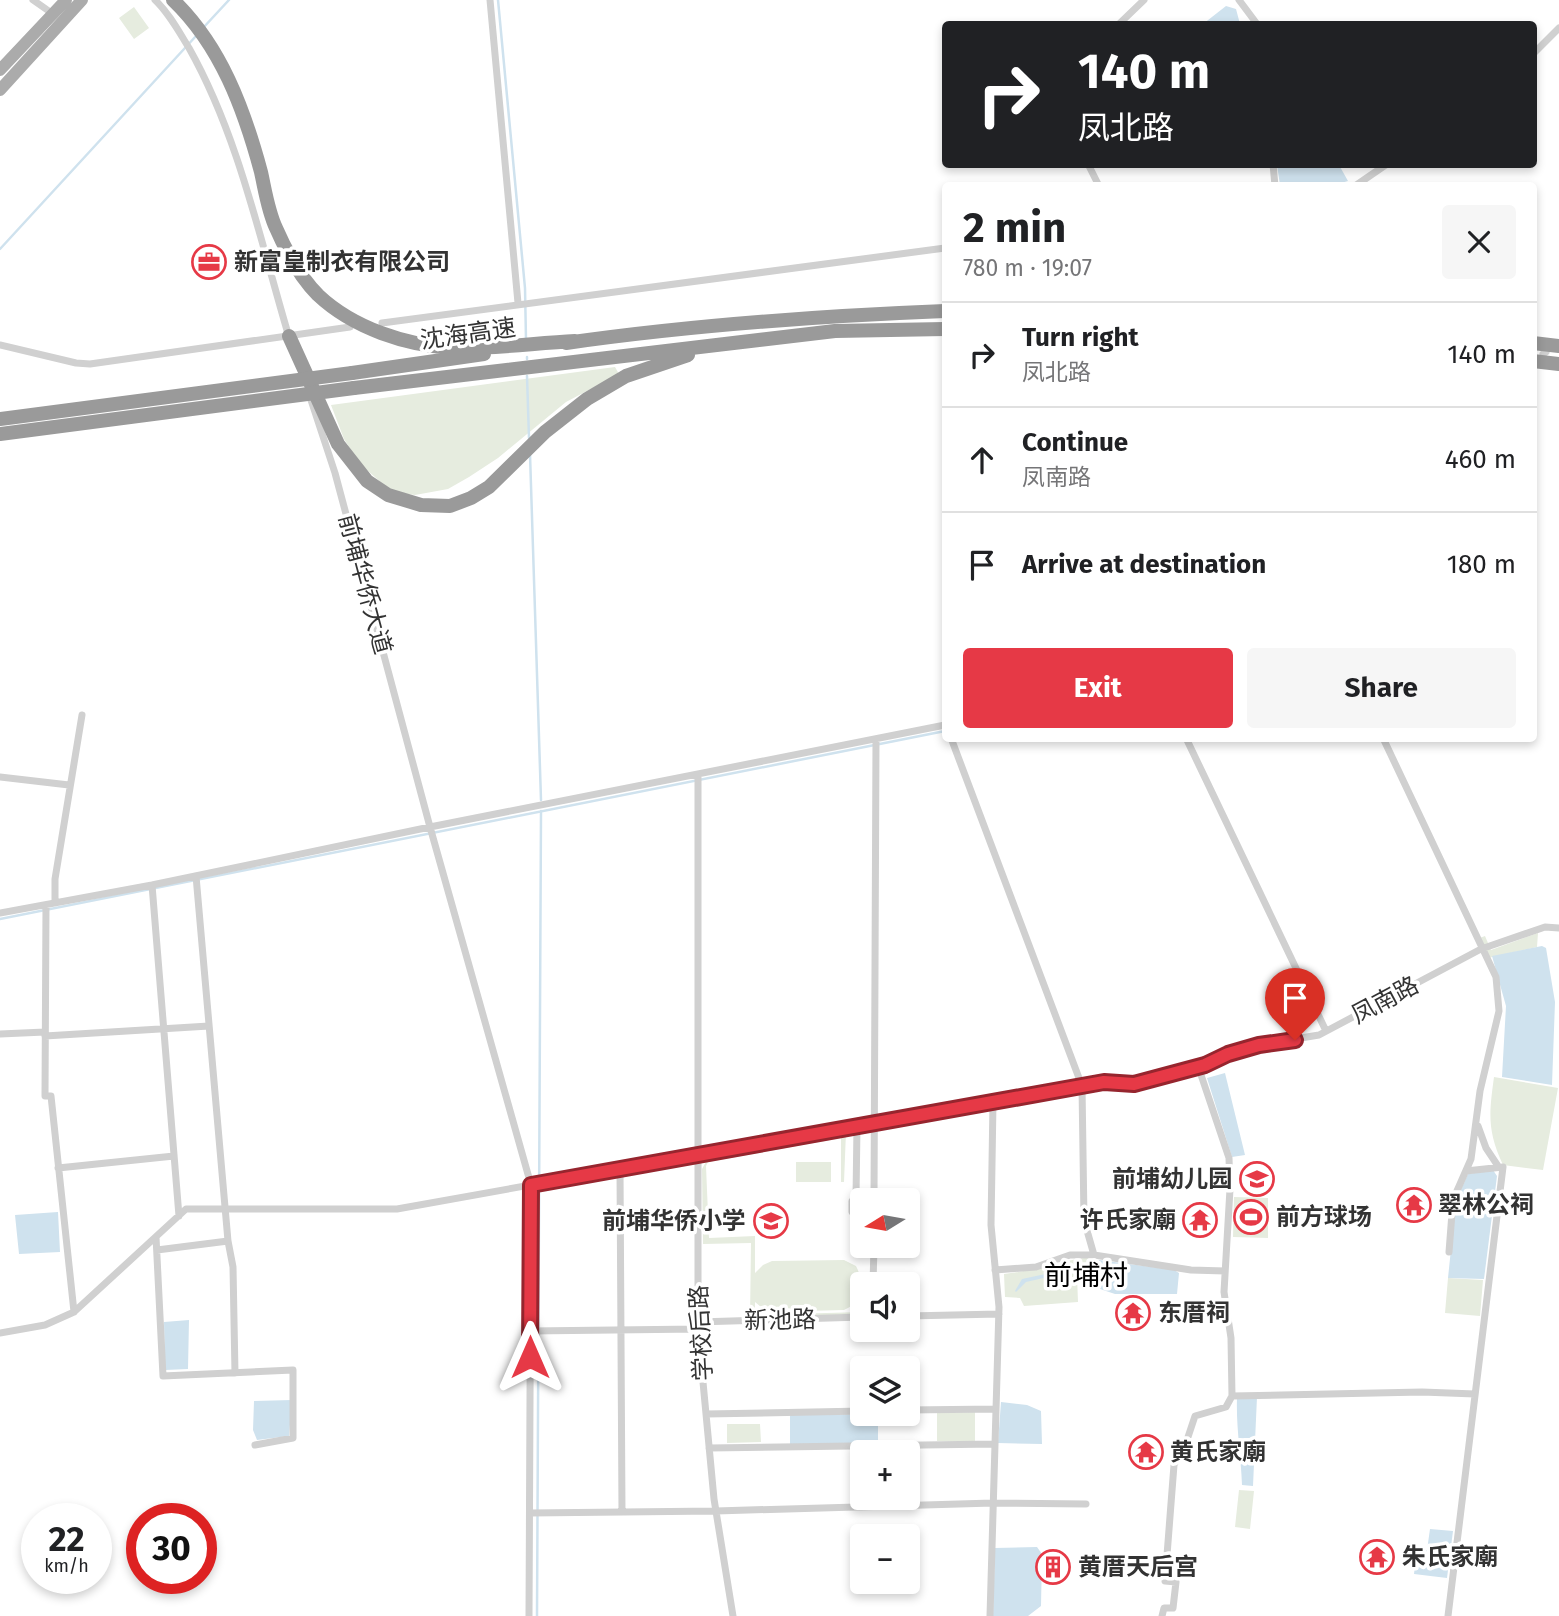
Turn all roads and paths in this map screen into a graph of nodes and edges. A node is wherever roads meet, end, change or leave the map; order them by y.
1 (33, 0) edge
2 (66, 0) edge
3 (82, 0) edge
4 (155, 0) edge
5 (173, 0) edge
6 (490, 0) edge
7 (1144, 0) edge
8 (1239, 0) edge
9 (53, 14) junction
10 (1122, 21) edge
11 (1255, 21) edge
12 (1559, 29) edge
13 (1537, 50) edge
14 (2, 63) edge
15 (0, 90) edge
16 (1381, 168) edge
17 (1361, 182) edge
18 (942, 248) edge
19 (523, 302) junction
20 (942, 311) edge
21 (382, 323) dead end
22 (350, 327) dead end
23 (942, 329) edge
24 (289, 336) junction
25 (575, 341) junction
26 (726, 343) junction
27 (0, 345) edge
28 (1545, 354) edge
29 (1559, 364) edge
30 (353, 380) junction
31 (0, 419) edge
32 (0, 435) edge
33 (82, 715) dead end
34 (942, 726) edge
35 (953, 742) edge
36 (1188, 742) edge
37 (1386, 742) edge
38 (876, 743) junction
39 (0, 777) edge
40 (698, 778) junction
41 (69, 785) junction
42 (431, 831) junction
43 (196, 879) junction
44 (152, 888) junction
45 (55, 903) junction
46 (46, 908) junction
47 (0, 913) edge
48 (1559, 928) edge
49 (1481, 948) junction
50 (209, 1026) junction
51 (164, 1030) junction
52 (1326, 1031) junction
53 (0, 1034) edge
54 (45, 1034) junction
55 (1198, 1066) junction
56 (1082, 1086) junction
57 (993, 1102) junction
58 (1477, 1116) junction
59 (873, 1123) junction
60 (857, 1126) junction
61 (700, 1154) junction
62 (174, 1156) junction
63 (1498, 1166) dead end
64 (58, 1168) junction
65 (620, 1169) junction
66 (1466, 1171) junction
67 (536, 1184) junction
68 (856, 1188) edge
69 (873, 1188) edge
70 (225, 1209) junction
71 (179, 1216) junction
72 (156, 1237) junction
73 (228, 1241) junction
74 (157, 1250) junction
75 (1449, 1252) dead end
76 (1094, 1255) junction
77 (995, 1270) junction
78 (1225, 1271) junction
79 (74, 1312) junction
80 (999, 1314) junction
81 (920, 1316) edge
82 (850, 1318) edge
83 (698, 1325) junction
84 (621, 1330) junction
85 (536, 1331) junction
86 (0, 1333) edge
87 (235, 1373) junction
88 (1475, 1394) junction
89 (1232, 1396) junction
90 (996, 1409) junction
91 (920, 1410) edge
92 (850, 1411) edge
93 (706, 1414) junction
94 (995, 1444) junction
95 (255, 1445) dead end
96 (709, 1448) junction
97 (993, 1503) junction
98 (1086, 1504) dead end
99 (716, 1511) junction
100 (622, 1512) junction
101 (535, 1513) junction
102 (529, 1616) edge
103 (733, 1616) edge
104 (990, 1616) edge
105 (1163, 1616) edge
106 (1448, 1616) edge

1 - 9 street
2 - 9 main road
3 - 15 main road
4 - 24 street, 前埔华侨大道
5 - 25 highway
6 - 19 street
7 - 10 street
8 - 11 street
9 - 14 main road
12 - 13 street
16 - 17 street
18 - 19 street
19 - 21 street
20 - 25 highway, 沈海高速
22 - 24 street
23 - 26 highway, 沈海高速
24 - 26 highway
24 - 27 street
24 - 42 street, 前埔华侨大道
25 - 30 highway, 沈海高速
26 - 30 highway, 沈海高速
28 - 29 highway
30 - 31 highway, 沈海高速, bridge
30 - 32 highway, 沈海高速, bridge
33 - 41 street
34 - 38 street
35 - 56 street
36 - 52 street
37 - 49 street
38 - 40 street
38 - 59 street
39 - 41 street
40 - 42 street
40 - 61 street, 学校后路
41 - 45 street
42 - 43 street
42 - 67 street, 前埔华侨大道
43 - 44 street
43 - 50 street
44 - 45 street
44 - 51 street
45 - 46 street
46 - 47 street
46 - 54 street
48 - 49 street, 凤南路
49 - 52 street, 凤南路
49 - 58 street
50 - 51 street
50 - 70 street
51 - 54 street
51 - 62 street
52 - 55 street, 凤南路
53 - 54 street
54 - 64 street
55 - 56 street, 凤南路
55 - 78 street
56 - 57 street, 凤南路
56 - 76 street
57 - 59 street, 凤南路
57 - 77 street
58 - 63 street
58 - 66 street
59 - 60 street, 凤南路
59 - 69 street
60 - 61 street, 凤南路
60 - 68 street
61 - 65 street, 凤南路
61 - 83 street, 学校后路
62 - 64 street
62 - 71 street
64 - 79 street
65 - 67 street, 凤南路
65 - 84 street
66 - 75 street
66 - 88 street
67 - 70 street, 凤南路
67 - 85 street, 前埔华侨大道
70 - 71 street, 凤南路
70 - 73 street
71 - 72 street
72 - 74 street
72 - 79 street
73 - 74 street
73 - 87 street
74 - 87 street
76 - 77 street
76 - 78 street
77 - 80 street
78 - 89 street
79 - 86 street
80 - 81 street
80 - 90 street
82 - 83 street, 新池路
83 - 84 street, 新池路
83 - 93 street, 学校后路
84 - 85 street, 新池路
84 - 100 street
85 - 101 street, 前埔华侨大道
87 - 95 street
88 - 89 street
88 - 106 street
89 - 105 street
90 - 91 street
90 - 94 street
92 - 93 street
93 - 96 street, 学校后路
94 - 96 street
94 - 97 street
96 - 99 street, 学校后路
97 - 98 street
97 - 99 street
97 - 104 street
99 - 100 street
99 - 103 street, 学校后路
100 - 101 street
101 - 102 street, 前埔华侨大道

